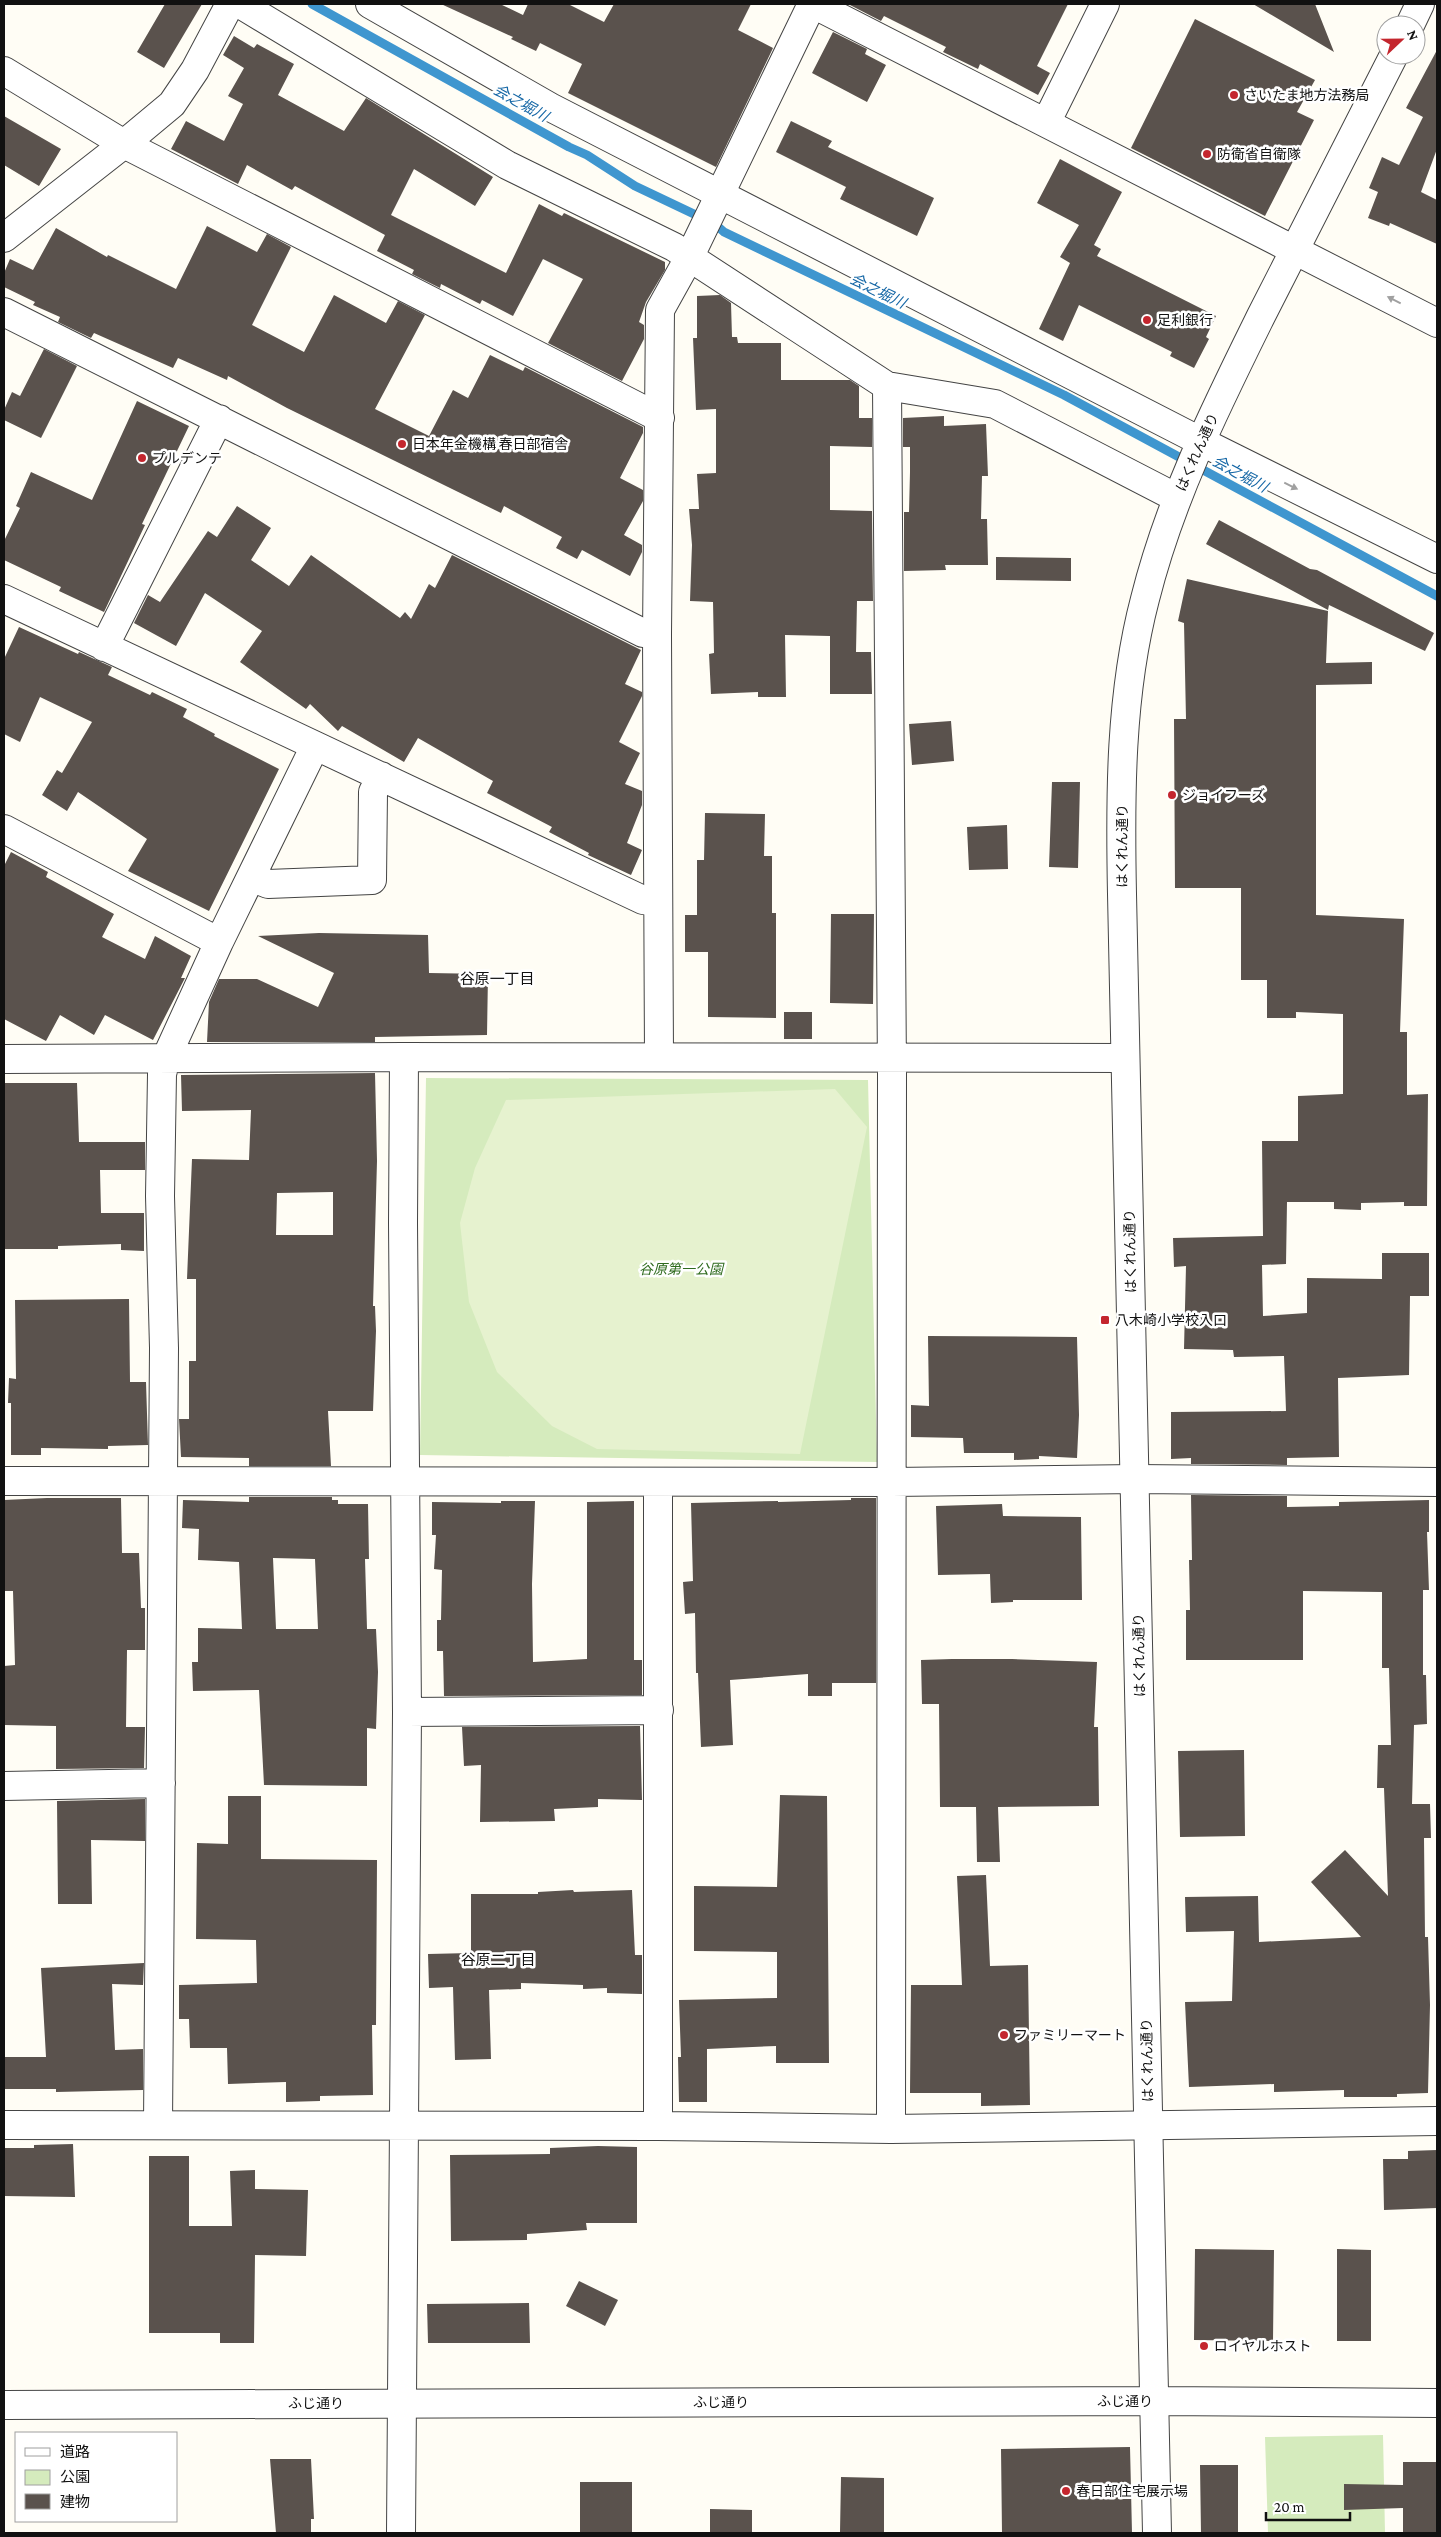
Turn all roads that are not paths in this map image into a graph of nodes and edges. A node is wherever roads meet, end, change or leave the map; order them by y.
1 (230, 4) edge
2 (240, 4) edge
3 (370, 4) edge
4 (812, 4) edge
5 (1105, 4) edge
6 (1389, 65) edge
7 (4, 71) edge
8 (1046, 123) junction
9 (124, 144) junction
10 (717, 202) junction
11 (4, 238) edge
12 (694, 247) junction
13 (1295, 249) junction
14 (4, 312) edge
15 (1437, 323) edge
16 (887, 386) junction
17 (660, 418) junction
18 (219, 419) junction
19 (1198, 446) junction
20 (1180, 491) junction
21 (1434, 550) edge
22 (4, 599) edge
23 (657, 635) junction
24 (104, 647) junction
25 (315, 746) junction
26 (381, 776) junction
27 (4, 829) edge
28 (250, 877) junction
29 (658, 902) junction
30 (219, 942) junction
31 (404, 1057) junction
32 (659, 1057) junction
33 (166, 1058) junction
34 (1125, 1058) junction
35 (4, 1059) edge
36 (891, 1059) junction
37 (1136, 1479) junction
38 (4, 1481) edge
39 (163, 1481) junction
40 (406, 1481) junction
41 (658, 1482) junction
42 (892, 1482) junction
43 (1437, 1482) edge
44 (659, 1710) junction
45 (407, 1712) junction
46 (161, 1783) junction
47 (4, 1786) edge
48 (1437, 2121) edge
49 (4, 2125) edge
50 (158, 2125) junction
51 (405, 2125) junction
52 (1148, 2125) junction
53 (658, 2126) junction
54 (891, 2129) junction
55 (1154, 2401) junction
56 (402, 2403) junction
57 (1437, 2403) edge
58 (4, 2405) edge
59 (401, 2533) edge
60 (1157, 2533) edge

1 - 9 street
2 - 12 street
3 - 10 street
4 - 8 street
4 - 10 street
5 - 8 street
6 - 13 street, はくれん通り
7 - 9 street
8 - 13 street
9 - 11 street
9 - 17 street
10 - 12 street
10 - 19 street
12 - 16 street
12 - 17 street
15 -> 13 street
13 - 19 street, はくれん通り
14 - 18 street
16 - 20 street
16 - 36 street
17 - 23 street
18 - 23 street
18 - 24 street
19 - 20 street, はくれん通り
19 -> 21 street
20 - 34 street, はくれん通り
22 - 24 street
23 - 29 street
24 - 25 street
25 - 26 street
25 - 28 street
26 - 28 street
26 - 29 street
27 - 30 street
28 - 30 street
29 - 32 street
30 - 33 street
31 - 32 street
31 - 33 street
31 - 40 street
32 - 36 street
33 - 35 street
33 - 39 street
34 - 36 street
34 - 37 street, はくれん通り
36 - 42 street
37 - 42 street
37 - 43 street
37 - 52 street, はくれん通り
38 - 39 street
39 - 40 street
39 - 46 street
40 - 41 street
40 - 45 street
41 - 42 street
41 - 44 street
42 - 54 street
44 - 45 street
44 - 53 street
45 - 51 street
46 - 47 street
46 - 50 street
48 - 52 street
49 - 50 street
50 - 51 street
51 - 53 street
51 - 56 street
52 - 54 street
52 - 55 street, はくれん通り
53 - 54 street
55 - 56 street, ふじ通り
55 - 57 street, ふじ通り
55 - 60 street, はくれん通り
56 - 58 street, ふじ通り
56 - 59 street

